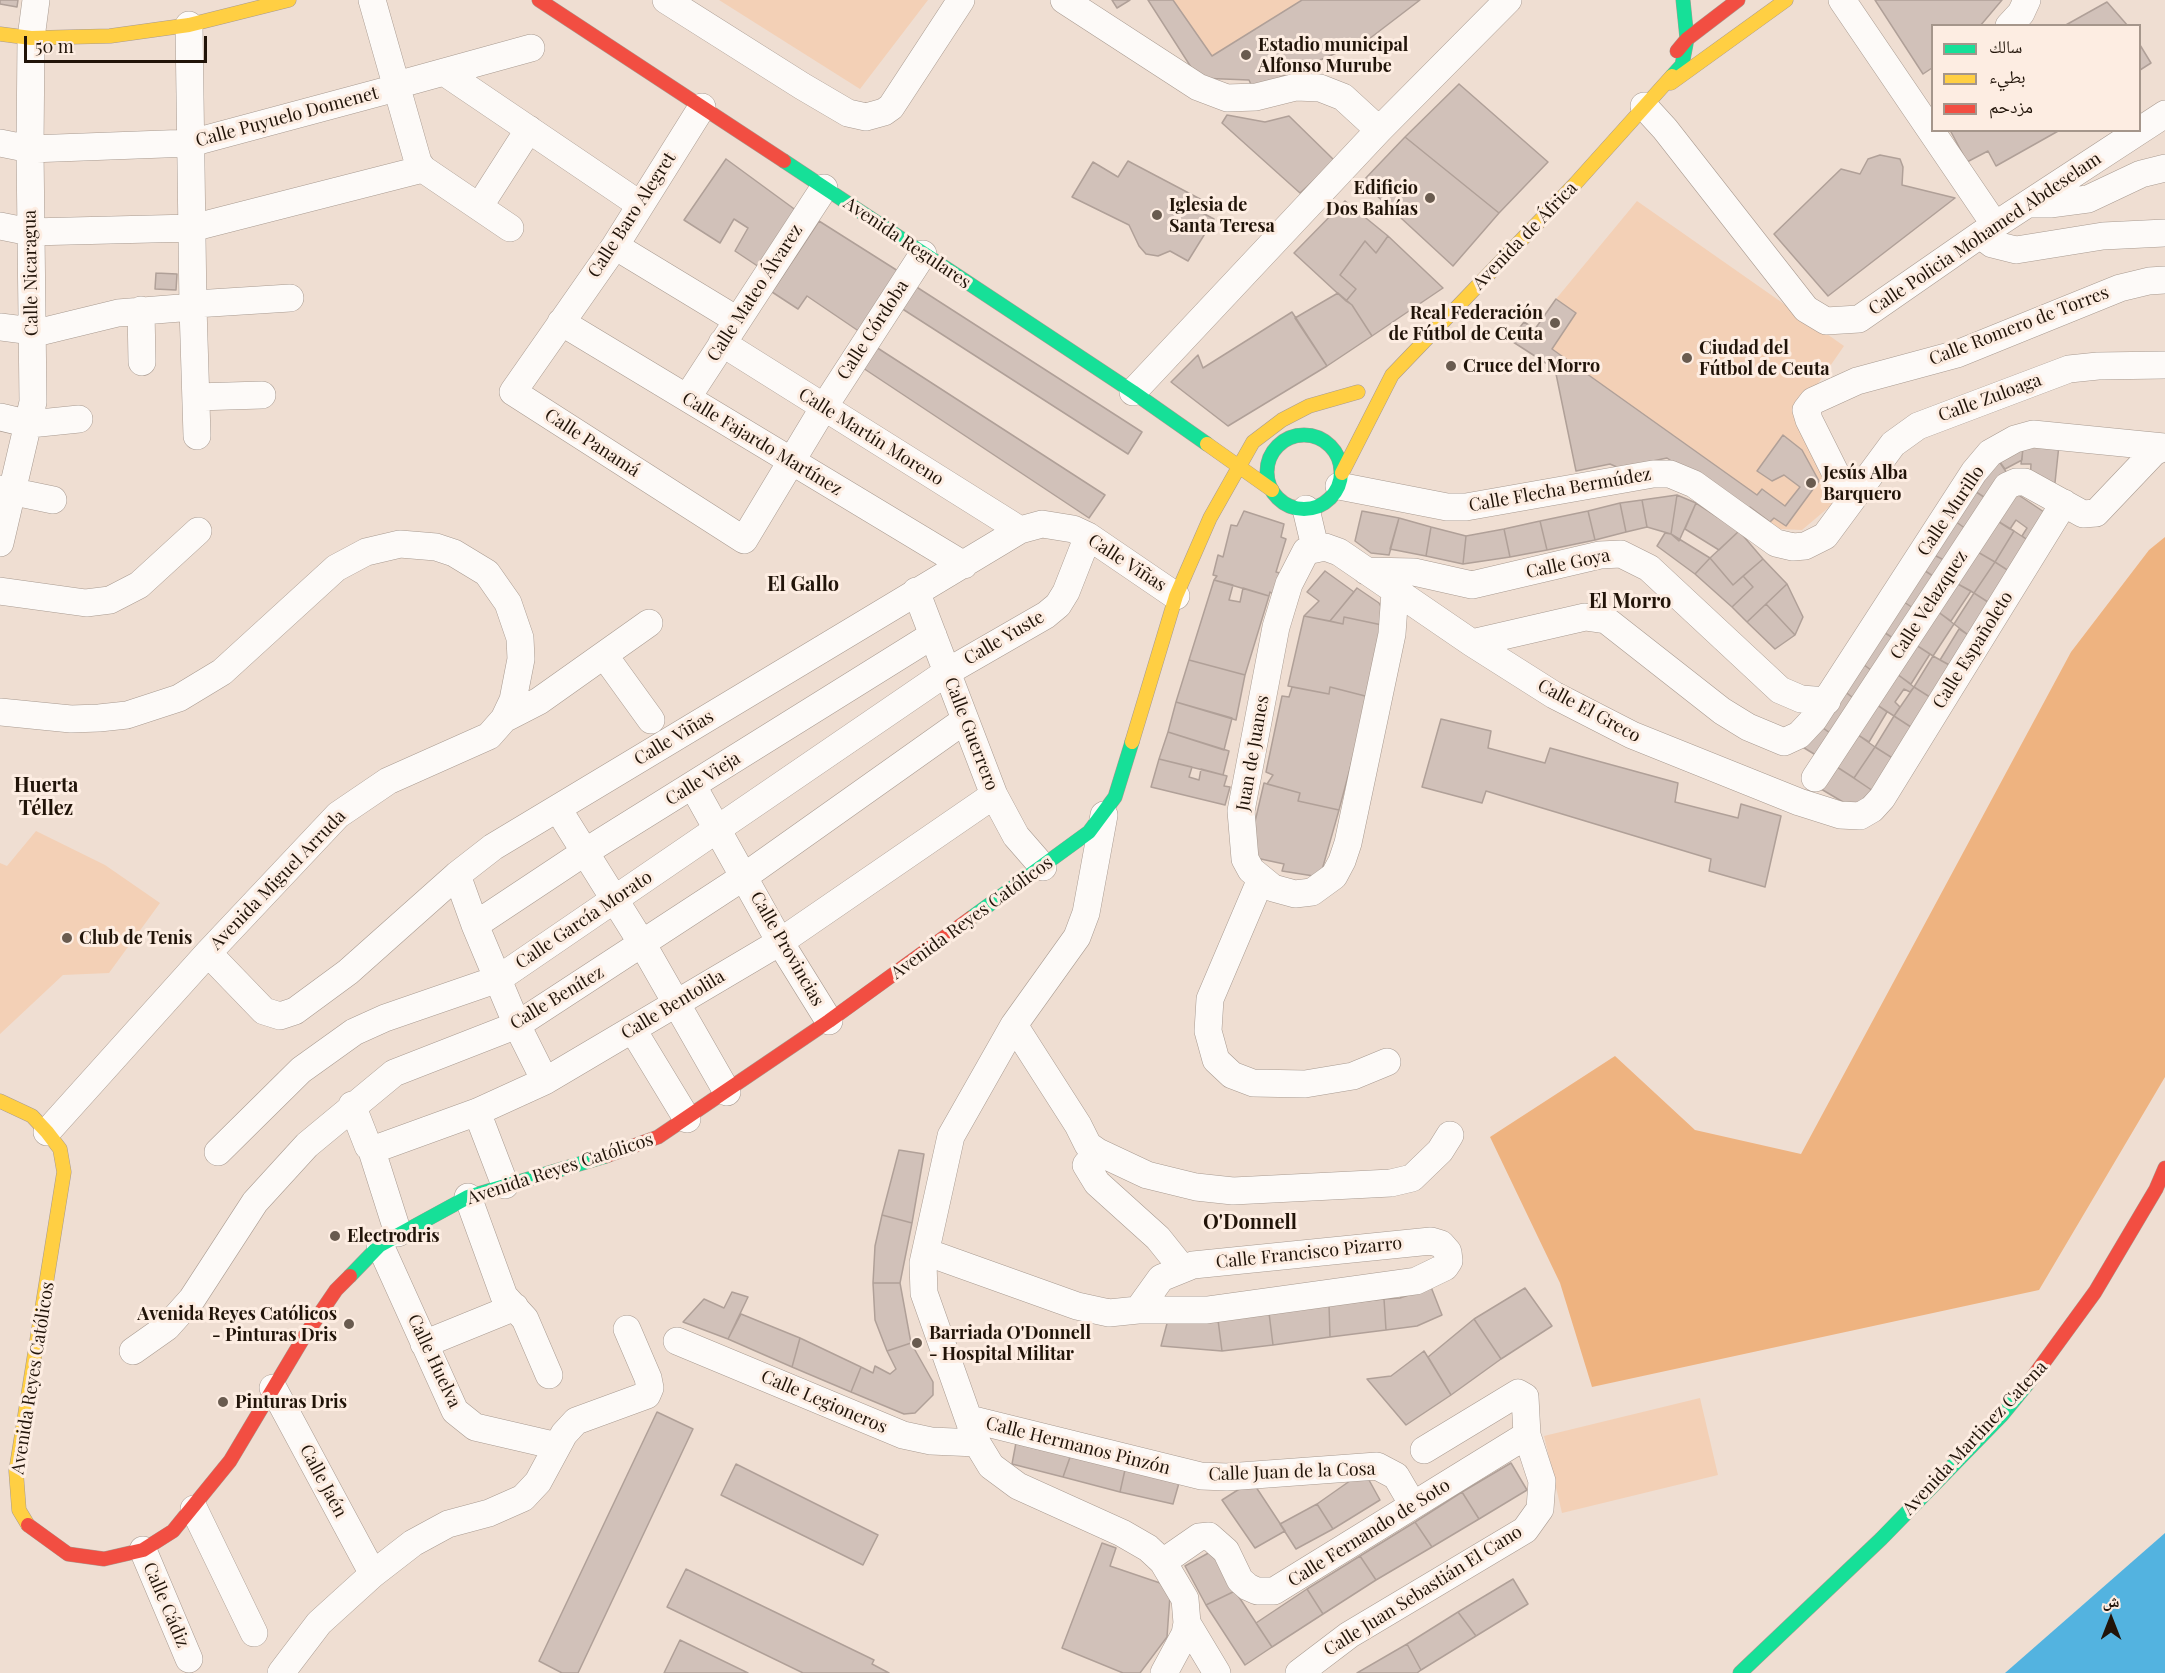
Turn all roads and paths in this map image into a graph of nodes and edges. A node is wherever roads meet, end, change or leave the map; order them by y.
1 (36, 0) edge
2 (289, 0) edge
3 (372, 0) edge
4 (540, 0) edge
5 (666, 0) edge
6 (961, 0) edge
7 (1064, 0) edge
8 (1508, 0) edge
9 (1683, 0) edge
10 (1738, 0) edge
11 (1786, 0) edge
12 (1842, 0) edge
13 (2027, 0) edge
14 (2011, 24) edge
15 (189, 25) junction
16 (0, 34) edge
17 (31, 38) junction
18 (1687, 39) junction
19 (531, 48) dead end
20 (444, 72) junction
21 (396, 88) junction
22 (1649, 100) junction
23 (702, 107) junction
24 (1926, 107) edge
25 (2165, 114) edge
26 (530, 129) junction
27 (1379, 130) junction
28 (2141, 130) edge
29 (1938, 132) edge
30 (2138, 132) edge
31 (0, 143) edge
32 (191, 143) junction
33 (30, 149) junction
34 (2165, 168) edge
35 (423, 169) junction
36 (824, 188) junction
37 (639, 204) junction
38 (2029, 204) junction
39 (479, 207) junction
40 (0, 226) edge
41 (192, 228) junction
42 (510, 228) dead end
43 (1987, 230) junction
44 (30, 232) junction
45 (2165, 232) edge
46 (615, 246) junction
47 (923, 254) junction
48 (2165, 280) edge
49 (290, 298) dead end
50 (194, 306) junction
51 (141, 310) junction
52 (737, 320) junction
53 (561, 322) junction
54 (0, 327) edge
55 (32, 332) junction
56 (722, 343) junction
57 (142, 362) dead end
58 (2165, 365) edge
59 (1392, 375) junction
60 (1133, 392) junction
61 (1358, 392) junction
62 (262, 395) dead end
63 (196, 397) junction
64 (687, 398) junction
65 (824, 407) junction
66 (0, 417) edge
67 (80, 420) dead end
68 (30, 424) junction
69 (1308, 434) junction
70 (197, 436) dead end
71 (1292, 436) junction
72 (1253, 442) junction
73 (2165, 447) edge
74 (791, 461) junction
75 (1239, 465) junction
76 (1340, 480) junction
77 (1272, 490) junction
78 (7, 491) edge
79 (53, 500) dead end
80 (1220, 501) junction
81 (1850, 502) junction
82 (2064, 503) junction
83 (1306, 509) junction
84 (1020, 530) junction
85 (198, 531) dead end
86 (1088, 536) junction
87 (0, 543) edge
88 (1315, 547) junction
89 (963, 565) junction
90 (1366, 571) junction
91 (0, 591) edge
92 (916, 591) junction
93 (1395, 592) junction
94 (1176, 596) junction
95 (649, 623) dead end
96 (933, 635) junction
97 (1472, 643) junction
98 (604, 655) junction
99 (947, 672) junction
100 (1820, 710) junction
101 (0, 712) edge
102 (504, 719) junction
103 (651, 720) dead end
104 (965, 720) junction
105 (1815, 778) dead end
106 (693, 786) junction
107 (994, 795) junction
108 (1882, 798) joint
109 (558, 809) junction
110 (1104, 815) junction
111 (717, 828) junction
112 (585, 852) junction
113 (1043, 867) junction
114 (458, 875) junction
115 (745, 876) junction
116 (1261, 879) junction
117 (615, 901) junction
118 (475, 925) junction
119 (780, 942) junction
120 (643, 945) junction
121 (208, 953) junction
122 (498, 979) junction
123 (676, 1002) junction
124 (829, 1021) junction
125 (517, 1025) junction
126 (1014, 1025) junction
127 (633, 1030) junction
128 (1387, 1062) dead end
129 (545, 1081) junction
130 (726, 1092) junction
131 (0, 1101) edge
132 (352, 1105) junction
133 (477, 1112) junction
134 (687, 1119) junction
135 (47, 1132) junction
136 (1450, 1135) dead end
137 (371, 1148) junction
138 (218, 1152) dead end
139 (1098, 1152) junction
140 (2165, 1168) edge
141 (505, 1185) junction
142 (468, 1197) junction
143 (389, 1239) junction
144 (926, 1252) junction
145 (1182, 1268) junction
146 (515, 1307) junction
147 (1138, 1310) junction
148 (627, 1329) dead end
149 (677, 1341) dead end
150 (424, 1344) junction
151 (133, 1351) dead end
152 (549, 1375) dead end
153 (273, 1388) junction
154 (973, 1431) junction
155 (1527, 1435) junction
156 (558, 1446) junction
157 (1424, 1450) dead end
158 (1187, 1473) joint
159 (1413, 1505) junction
160 (194, 1509) junction
161 (143, 1550) junction
162 (1163, 1562) junction
163 (373, 1574) junction
164 (1187, 1623) junction
165 (254, 1633) dead end
166 (189, 1659) dead end
167 (281, 1673) edge
168 (1164, 1673) edge
169 (1217, 1673) edge
170 (1299, 1673) edge
171 (1740, 1673) edge

1 - 17 street, Calle Nicaragua
2 - 15 main road
3 - 21 street
4 - 23 main road, Avenida Regulares
5 - 6 street
7 - 27 street
8 - 27 street
9 - 18 main road
10 - 18 main road
11 - 22 main road, Avenida de África
12 - 24 street
13 - 14 street
15 - 17 main road
15 - 32 street
16 - 17 main road
17 - 33 street, Calle Nicaragua
18 - 22 main road, Avenida de África
19 - 20 street, Calle Puyuelo Domenet
20 - 21 street, Calle Puyuelo Domenet
20 - 26 street
21 - 32 street, Calle Puyuelo Domenet
21 - 35 street
22 - 43 street, Calle Policia Mohamed Abdeselam
22 - 59 main road, Avenida de África
23 - 36 main road, Avenida Regulares
23 - 37 street, Calle Baro Alegret
25 - 28 street, Calle Policia Mohamed Abdeselam
26 - 37 street
26 - 39 street
27 - 60 street
29 - 43 street
30 - 38 street, Calle Policia Mohamed Abdeselam
31 - 33 street, Calle Puyuelo Domenet
32 - 33 street, Calle Puyuelo Domenet
32 - 41 street
33 - 44 street, Calle Nicaragua
34 - 38 street
35 - 39 street
35 - 41 street
36 - 47 main road, Avenida Regulares
36 - 52 street, Calle Mateo Álvarez
37 - 46 street, Calle Baro Alegret
38 - 43 street, Calle Policia Mohamed Abdeselam
39 - 42 street
40 - 44 street
41 - 44 street
41 - 50 street
43 - 45 street
44 - 55 street, Calle Nicaragua
46 - 52 street
46 - 53 street, Calle Baro Alegret
47 - 60 main road, Avenida Regulares
47 - 65 street, Calle Córdoba
48 - 81 street, Calle Romero de Torres
49 - 50 street
50 - 51 street
50 - 63 street
51 - 55 street
51 - 57 street
52 - 56 street, Calle Mateo Álvarez
53 - 64 street, Calle Fajardo Martínez
53 - 74 street, Calle Panamá
54 - 55 street
55 - 68 street, Calle Nicaragua
56 - 64 street, Calle Mateo Álvarez
56 - 65 street, Calle Martín Moreno
58 - 81 street, Calle Zuloaga
59 - 61 main road, Avenida de África
59 - 76 main road, Avenida de África
60 - 75 main road, Avenida Regulares
61 - 69 main road, Avenida de África
61 - 72 main road
62 - 63 street
63 - 70 street
64 - 74 street, Calle Fajardo Martínez
65 - 74 street, Calle Córdoba
65 - 84 street, Calle Martín Moreno
66 - 68 street
67 - 68 street
68 - 78 street, Calle Nicaragua
69 - 71 main road
69 - 76 main road
71 - 72 main road
71 - 77 main road
72 - 75 main road, Avenida Reyes Católicos
73 - 82 street, Calle Velazquez
73 - 100 street, Calle Murillo
74 - 89 street, Calle Fajardo Martínez
75 - 77 main road, Avenida Regulares
75 - 80 main road, Avenida Reyes Católicos
76 - 81 street, Calle Flecha Bermúdez
76 - 83 main road
77 - 80 main road
77 - 83 main road
78 - 79 street
78 - 87 street, Calle Nicaragua
80 - 94 main road, Avenida Reyes Católicos
82 - 105 street, Calle Velazquez
82 - 108 street, Calle Españoleto
83 - 88 street
84 - 86 street, Calle Viñas
84 - 89 street, Calle Viñas
85 - 91 street
86 - 94 street, Calle Viñas
86 - 99 street, Calle Yuste
88 - 90 street, Calle El Greco
88 - 116 street, Juan de Juanes
89 - 92 street, Calle Viñas
90 - 93 street, Calle El Greco
90 - 100 street, Calle Goya
92 - 96 street, Calle Guerrero
92 - 109 street, Calle Viñas
93 - 97 street, Calle El Greco
93 - 116 street, Juan de Juanes
94 - 110 main road, Avenida Reyes Católicos
95 - 98 street
96 - 99 street, Calle Guerrero
96 - 106 street, Calle Vieja
97 - 100 street, Calle Murillo
97 - 108 street, Calle El Greco
98 - 102 street
98 - 103 street
99 - 104 street, Calle Guerrero
99 - 111 street, Calle García Morato
101 - 102 street, Avenida Miguel Arruda
102 - 121 street, Avenida Miguel Arruda
104 - 107 street, Calle Guerrero
104 - 115 street, Calle Benítez
106 - 111 street, Calle Provincias
106 - 112 street, Calle Vieja
107 - 113 street, Calle Guerrero
107 - 119 street, Calle Bentolila
109 - 112 street
109 - 114 street, Calle Viñas
110 - 113 main road, Avenida Reyes Católicos
110 - 126 street
111 - 115 street, Calle Provincias
111 - 117 street, Calle García Morato
112 - 117 street
112 - 118 street, Calle Vieja
113 - 124 main road, Avenida Reyes Católicos
114 - 118 street
114 - 121 street, Calle Viñas
115 - 119 street, Calle Provincias
115 - 120 street, Calle Benítez
116 - 128 street
117 - 120 street
117 - 122 street, Calle García Morato
118 - 122 street
119 - 123 street, Calle Bentolila
119 - 124 street, Calle Provincias
120 - 123 street
120 - 125 street, Calle Benítez
121 - 135 street, Avenida Miguel Arruda
122 - 125 street
122 - 138 street, Calle García Morato
123 - 127 street, Calle Bentolila
123 - 130 street
124 - 130 main road, Avenida Reyes Católicos
125 - 129 street
125 - 132 street, Calle Benítez
126 - 139 street
126 - 144 street
127 - 129 street, Calle Bentolila
127 - 134 street
129 - 133 street, Calle Bentolila
130 - 134 main road, Avenida Reyes Católicos
131 - 135 main road, Avenida Reyes Católicos
132 - 137 street
132 - 151 street, Calle Benítez
133 - 137 street, Calle Bentolila
133 - 141 street
134 - 141 main road, Avenida Reyes Católicos
135 - 161 main road, Avenida Reyes Católicos
136 - 139 street
137 - 143 street, Calle Huelva
139 - 145 street
140 - 171 main road, Avenida Martinez Catena
141 - 142 main road, Avenida Reyes Católicos
142 - 143 main road, Avenida Reyes Católicos
142 - 146 street
143 - 150 street, Calle Huelva
143 - 153 main road, Avenida Reyes Católicos
144 - 147 street
144 - 154 street
145 - 147 street, Calle Francisco Pizarro
145 - 147 street, Calle Francisco Pizarro
146 - 150 street
146 - 152 street
148 - 156 street
149 - 154 street, Calle Legioneros
150 - 156 street, Calle Huelva
153 - 160 main road, Avenida Reyes Católicos
153 - 163 street, Calle Jaén
154 - 158 street, Calle Hermanos Pinzón
154 - 162 street
155 - 157 street, Calle Juan Sebastián El Cano
155 - 159 street, Calle Fernando de Soto
155 - 170 street, Calle Juan Sebastián El Cano
156 - 163 street
158 - 159 street, Calle Juan de la Cosa
159 - 162 street, Calle Fernando de Soto
160 - 161 main road, Avenida Reyes Católicos
160 - 165 street
161 - 166 street, Calle Cádiz
162 - 164 street
163 - 167 street
164 - 168 street
164 - 169 street

